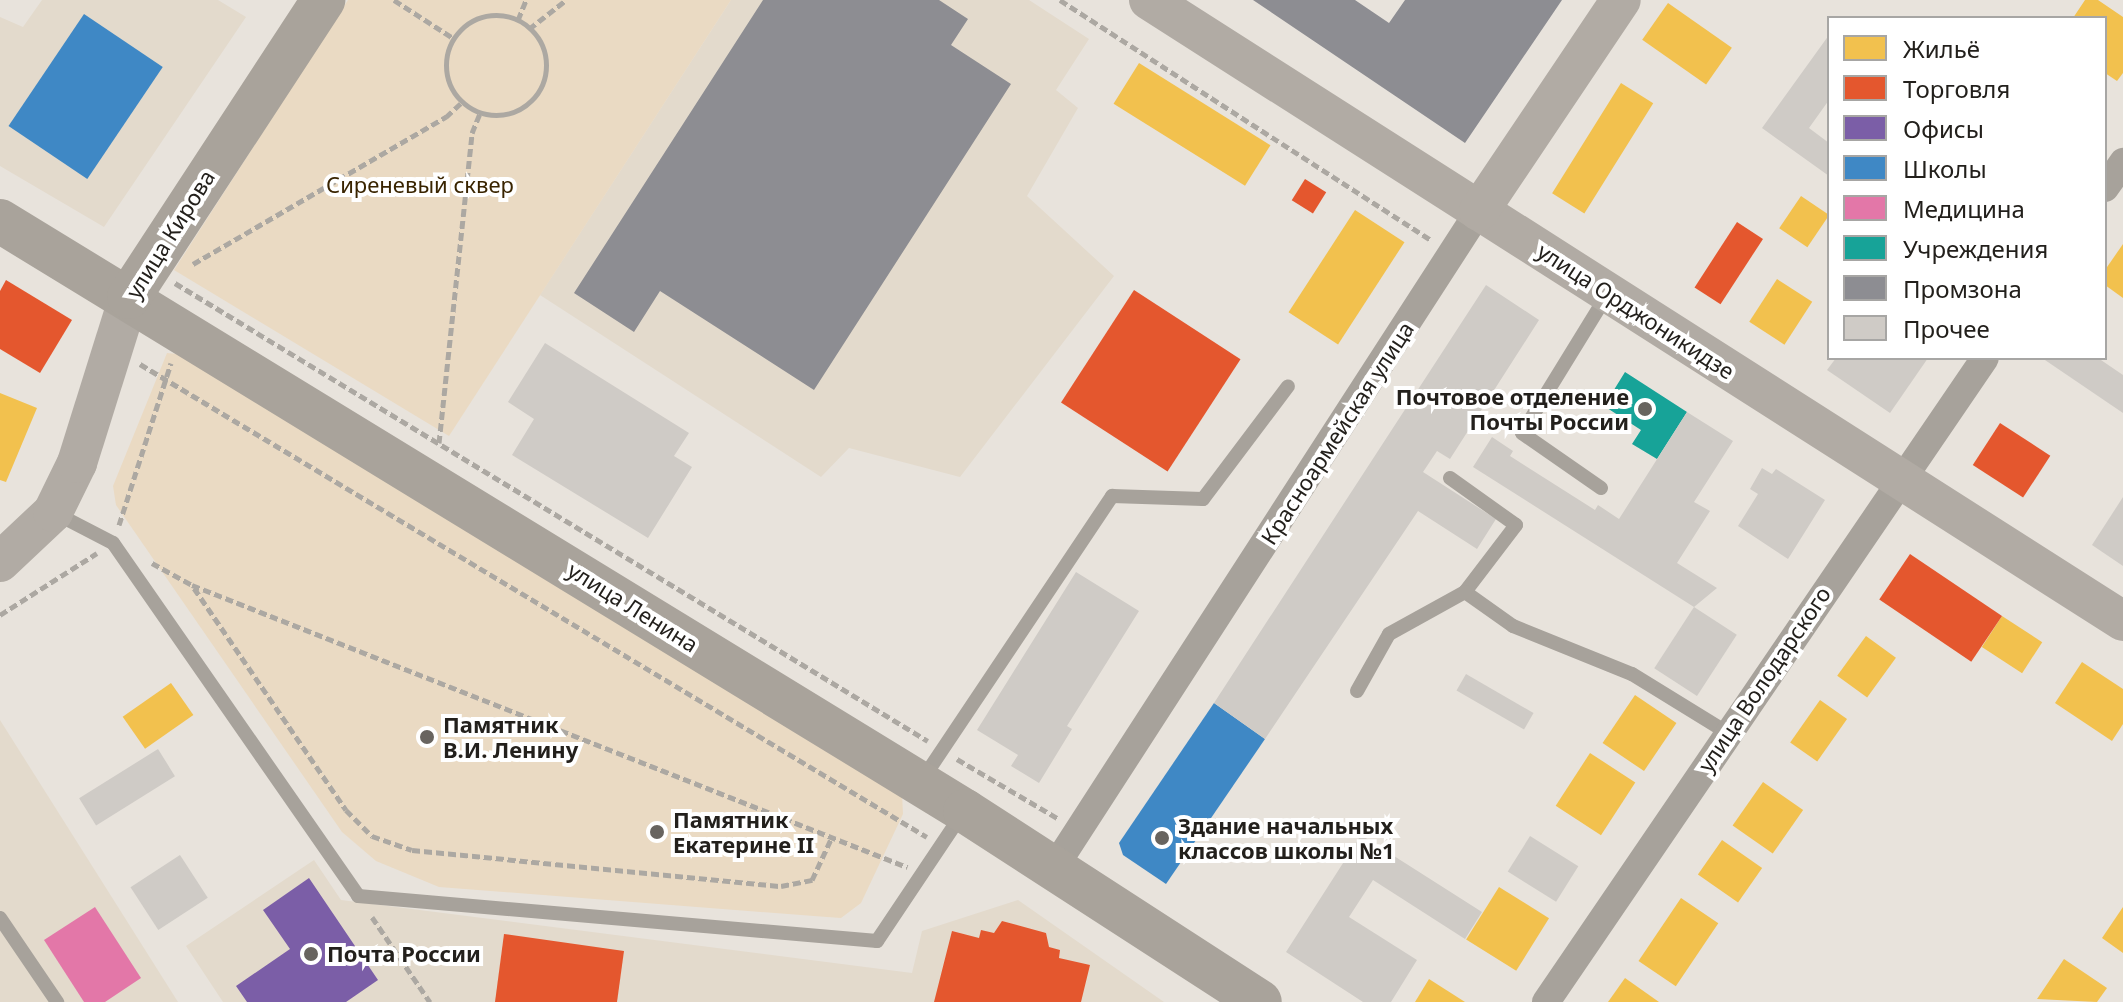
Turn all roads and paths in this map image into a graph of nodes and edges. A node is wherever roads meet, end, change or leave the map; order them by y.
1 (323, 0) edge
2 (394, 0) edge
3 (526, 0) edge
4 (566, 0) edge
5 (1060, 0) edge
6 (1149, 0) edge
7 (1621, 0) edge
8 (518, 20) junction
9 (529, 29) junction
10 (453, 38) junction
11 (462, 102) junction
12 (480, 113) junction
13 (2123, 162) edge
14 (2107, 185) edge
15 (1479, 211) junction
16 (0, 221) edge
17 (1452, 253) junction
18 (1608, 293) junction
19 (129, 297) junction
20 (189, 313) junction
21 (110, 344) junction
22 (1984, 360) edge
23 (166, 381) junction
24 (1288, 386) dead end
25 (439, 443) junction
26 (1450, 478) dead end
27 (1900, 479) junction
28 (1601, 488) dead end
29 (53, 512) junction
30 (113, 543) junction
31 (0, 562) edge
32 (192, 585) junction
33 (1465, 592) junction
34 (0, 615) edge
35 (2123, 621) edge
36 (1357, 691) dead end
37 (1728, 733) junction
38 (931, 767) junction
39 (953, 828) junction
40 (1081, 831) junction
41 (832, 837) junction
42 (1054, 868) junction
43 (922, 874) junction
44 (358, 896) junction
45 (0, 918) edge
46 (57, 1002) edge
47 (430, 1002) edge
48 (1260, 1002) edge
49 (1546, 1002) edge

1 - 19 main road, улица Кирова
2 - 10 path
3 - 8 path
4 - 9 path
5 - 17 path
6 - 15 main road, улица Орджоникидзе
7 - 15 main road, Красноармейская улица
8 - 9 path
8 - 10 path
9 - 12 path
10 - 11 path
11 - 12 path
11 - 20 path
12 - 25 path
13 - 14 street
15 - 17 street, Красноармейская улица
15 - 18 main road, улица Орджоникидзе
16 - 19 main road, улица Ленина
17 - 40 street, Красноармейская улица
18 - 27 main road, улица Орджоникидзе
18 - 28 lane
19 - 20 main road, улица Ленина
19 - 21 main road, улица Кирова
20 - 23 path
20 - 25 path
20 - 38 main road, улица Ленина
21 - 23 path
21 - 29 main road, улица Кирова
22 - 27 street, улица Володарского
23 - 30 path
23 - 39 path
24 - 38 lane
25 - 38 path
26 - 33 lane
27 - 35 main road, улица Орджоникидзе
27 - 37 street, улица Володарского
29 - 30 lane
29 - 31 main road, улица Кирова
30 - 32 path
30 - 34 path
30 - 44 lane
32 - 41 path
32 - 41 path
33 - 36 lane
33 - 37 lane
37 - 49 street, улица Володарского
38 - 39 main road, улица Ленина
38 - 40 path
39 - 42 main road, улица Ленина
39 - 43 lane
40 - 42 street, Красноармейская улица
41 - 43 path
42 - 48 main road, улица Ленина
43 - 44 lane
44 - 47 path
45 - 46 lane

